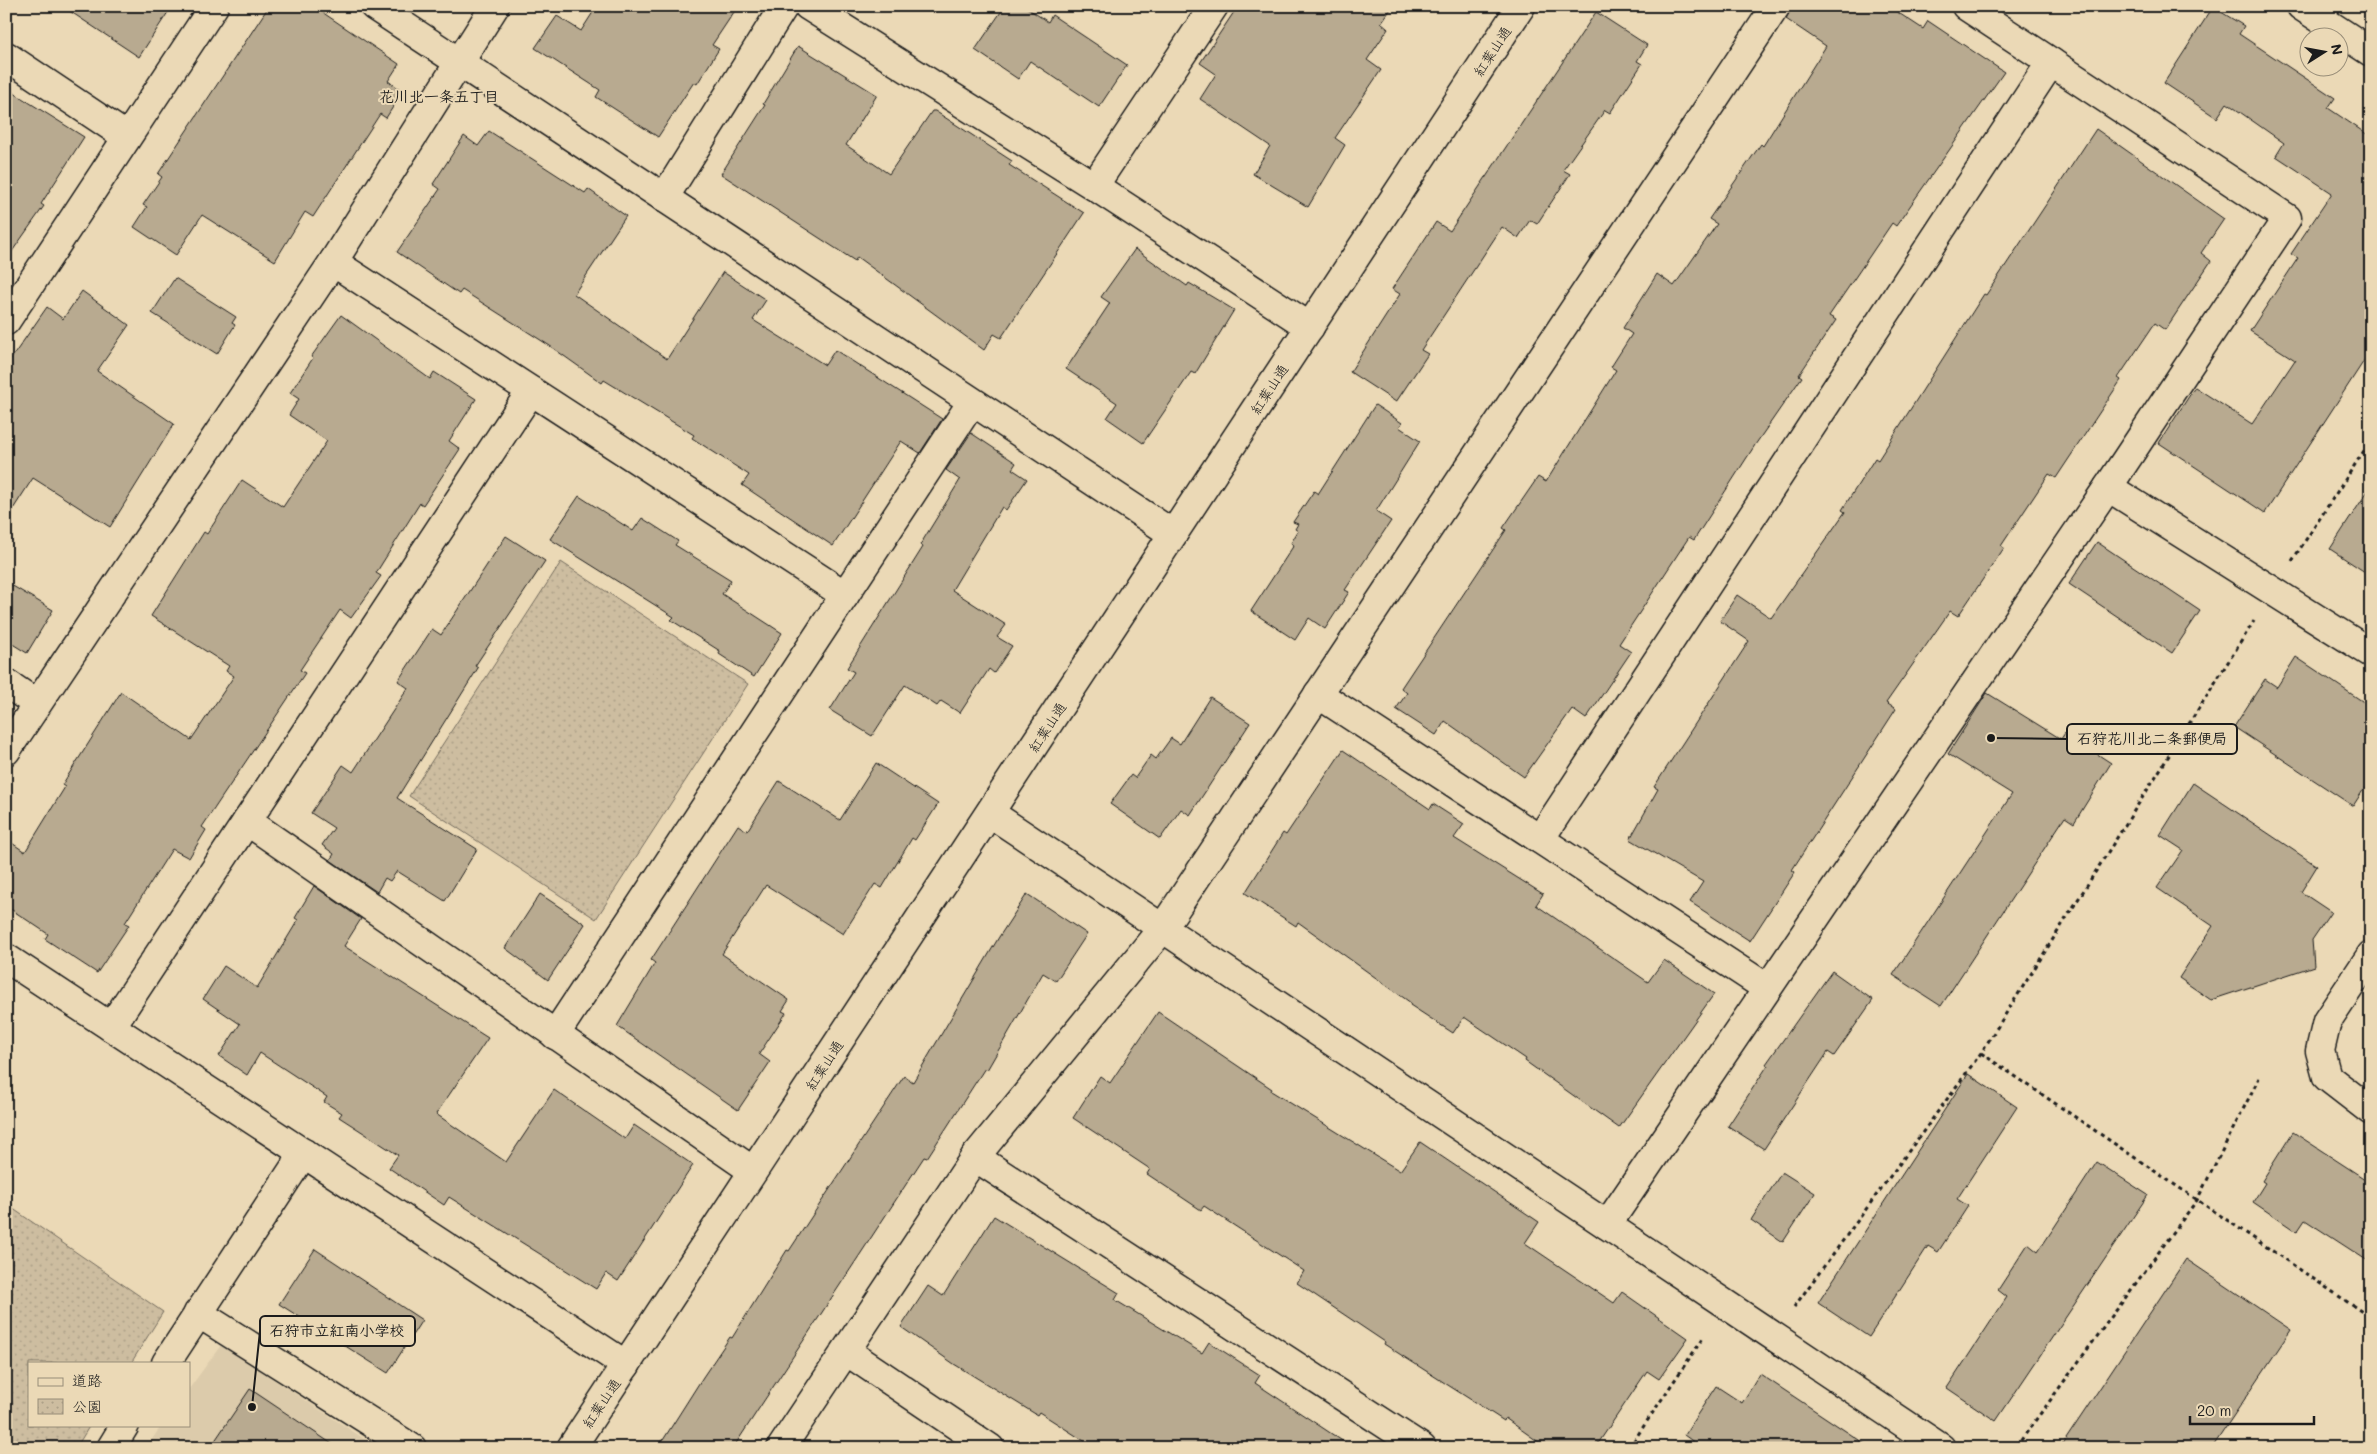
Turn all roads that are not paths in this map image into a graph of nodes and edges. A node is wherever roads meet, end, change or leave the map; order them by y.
1 (214, 6) edge
2 (374, 6) edge
3 (495, 6) edge
4 (784, 6) edge
5 (808, 6) edge
6 (1214, 6) edge
7 (1521, 6) edge
8 (1776, 6) edge
9 (1966, 6) edge
10 (2301, 6) edge
11 (2371, 52) edge
12 (6, 56) edge
13 (458, 62) junction
14 (2050, 62) junction
15 (128, 137) junction
16 (1094, 186) junction
17 (664, 198) junction
18 (333, 262) junction
19 (6, 321) edge
20 (1310, 327) junction
21 (531, 391) junction
22 (972, 402) junction
23 (2108, 487) junction
24 (1173, 534) junction
25 (845, 594) junction
26 (2371, 653) edge
27 (6, 683) edge
28 (1318, 694) junction
29 (37, 704) junction
30 (6, 751) edge
31 (990, 813) junction
32 (247, 822) junction
33 (1540, 839) junction
34 (1162, 929) junction
35 (2371, 955) edge
36 (6, 958) edge
37 (1767, 988) junction
38 (111, 1027) junction
39 (555, 1035) junction
40 (2371, 1111) edge
41 (304, 1153) junction
42 (975, 1157) junction
43 (753, 1172) junction
44 (1607, 1225) junction
45 (198, 1313) junction
46 (846, 1351) junction
47 (167, 1362) edge
48 (626, 1365) junction
49 (125, 1426) edge
50 (111, 1448) edge
51 (412, 1448) edge
52 (572, 1448) edge
53 (781, 1448) edge
54 (990, 1448) edge
55 (1422, 1448) edge
56 (1941, 1448) edge

1 - 15 street
2 - 13 street
3 - 13 street
4 - 17 street
5 - 16 street
6 - 16 street
7 - 20 street, 紅葉山通
8 - 28 street
9 - 14 street
10 - 11 street
12 - 15 street
13 - 17 street
13 - 18 street
14 - 23 street
14 - 33 street
15 - 19 street
16 - 20 street
17 - 22 street
18 - 21 street
18 - 29 street
20 - 24 street, 紅葉山通
21 - 25 street
21 - 32 street
22 - 24 street
22 - 25 street
23 - 26 street
23 - 37 street
24 - 31 street, 紅葉山通
25 - 39 street
27 - 29 street
28 - 33 street
28 - 34 street
29 - 30 street
31 - 34 street
31 - 43 street, 紅葉山通
32 - 38 street
32 - 39 street
33 - 37 street
34 - 42 street
34 - 44 street
35 - 40 street
36 - 38 street
37 - 44 street
38 - 41 street
39 - 43 street
41 - 45 street
41 - 48 street
42 - 46 street
42 - 55 street
43 - 48 street, 紅葉山通
44 - 56 street
45 - 47 street
45 - 51 street
46 - 53 street
46 - 54 street
48 - 52 street, 紅葉山通
49 - 50 street

